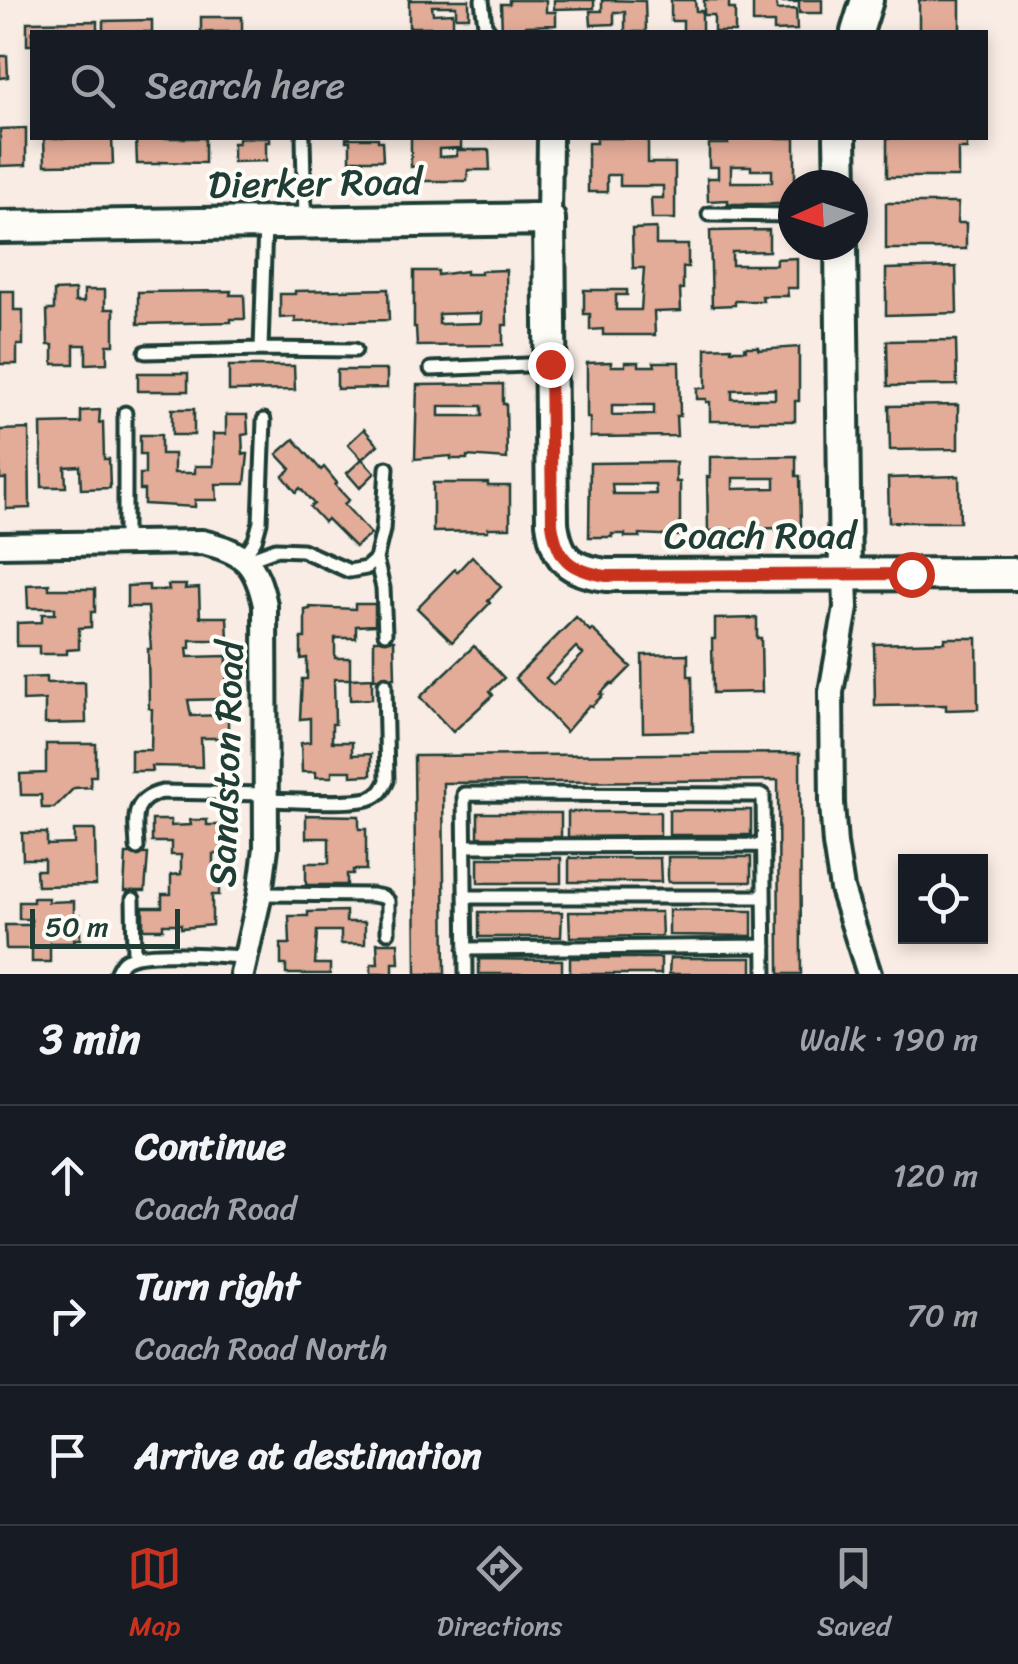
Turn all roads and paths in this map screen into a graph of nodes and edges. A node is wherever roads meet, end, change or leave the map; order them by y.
1 (482, 0) edge
2 (868, 0) edge
3 (489, 30) edge
4 (858, 30) edge
5 (304, 140) edge
6 (550, 140) edge
7 (840, 140) edge
8 (841, 170) edge
9 (709, 214) dead end
10 (778, 216) edge
11 (549, 219) junction
12 (304, 223) junction
13 (265, 224) junction
14 (0, 226) edge
15 (841, 260) edge
16 (262, 349) junction
17 (355, 350) dead end
18 (146, 352) dead end
19 (550, 364) junction
20 (431, 369) dead end
21 (125, 413) dead end
22 (264, 420) dead end
23 (388, 468) dead end
24 (125, 543) junction
25 (0, 545) edge
26 (244, 559) junction
27 (376, 559) junction
28 (1018, 574) edge
29 (845, 575) junction
30 (385, 633) dead end
31 (386, 684) dead end
32 (266, 797) junction
33 (764, 845) junction
34 (465, 846) junction
35 (137, 848) dead end
36 (260, 894) junction
37 (465, 897) junction
38 (764, 897) junction
39 (133, 899) dead end
40 (388, 932) dead end
41 (764, 946) junction
42 (465, 949) junction
43 (134, 956) junction
44 (243, 965) edge
45 (116, 974) edge
46 (466, 974) edge
47 (765, 974) edge
48 (868, 974) edge

1 - 3 lane
2 - 4 street
5 - 12 lane
6 - 11 street
7 - 8 street
9 - 10 lane
11 - 12 street, Dierker Road
11 - 19 street
12 - 13 street, Dierker Road
13 - 14 street, Dierker Road
13 - 16 lane
15 - 29 street
16 - 17 lane
16 - 18 lane
19 - 20 lane
19 - 29 street, Coach Road
21 - 24 lane
22 - 26 lane
23 - 27 lane
24 - 25 street
24 - 26 street
26 - 27 lane
26 - 32 street, Sandston Road
27 - 30 lane
28 - 29 street, Coach Road
29 - 48 street
31 - 32 lane
32 - 35 lane
32 - 36 street, Sandston Road
33 - 34 lane
33 - 34 lane
33 - 38 lane
34 - 37 lane
36 - 40 lane
36 - 44 street, Sandston Road
37 - 38 lane
37 - 42 lane
38 - 41 lane
39 - 43 lane
41 - 42 lane
41 - 47 lane
42 - 46 lane
43 - 44 lane
43 - 45 lane

